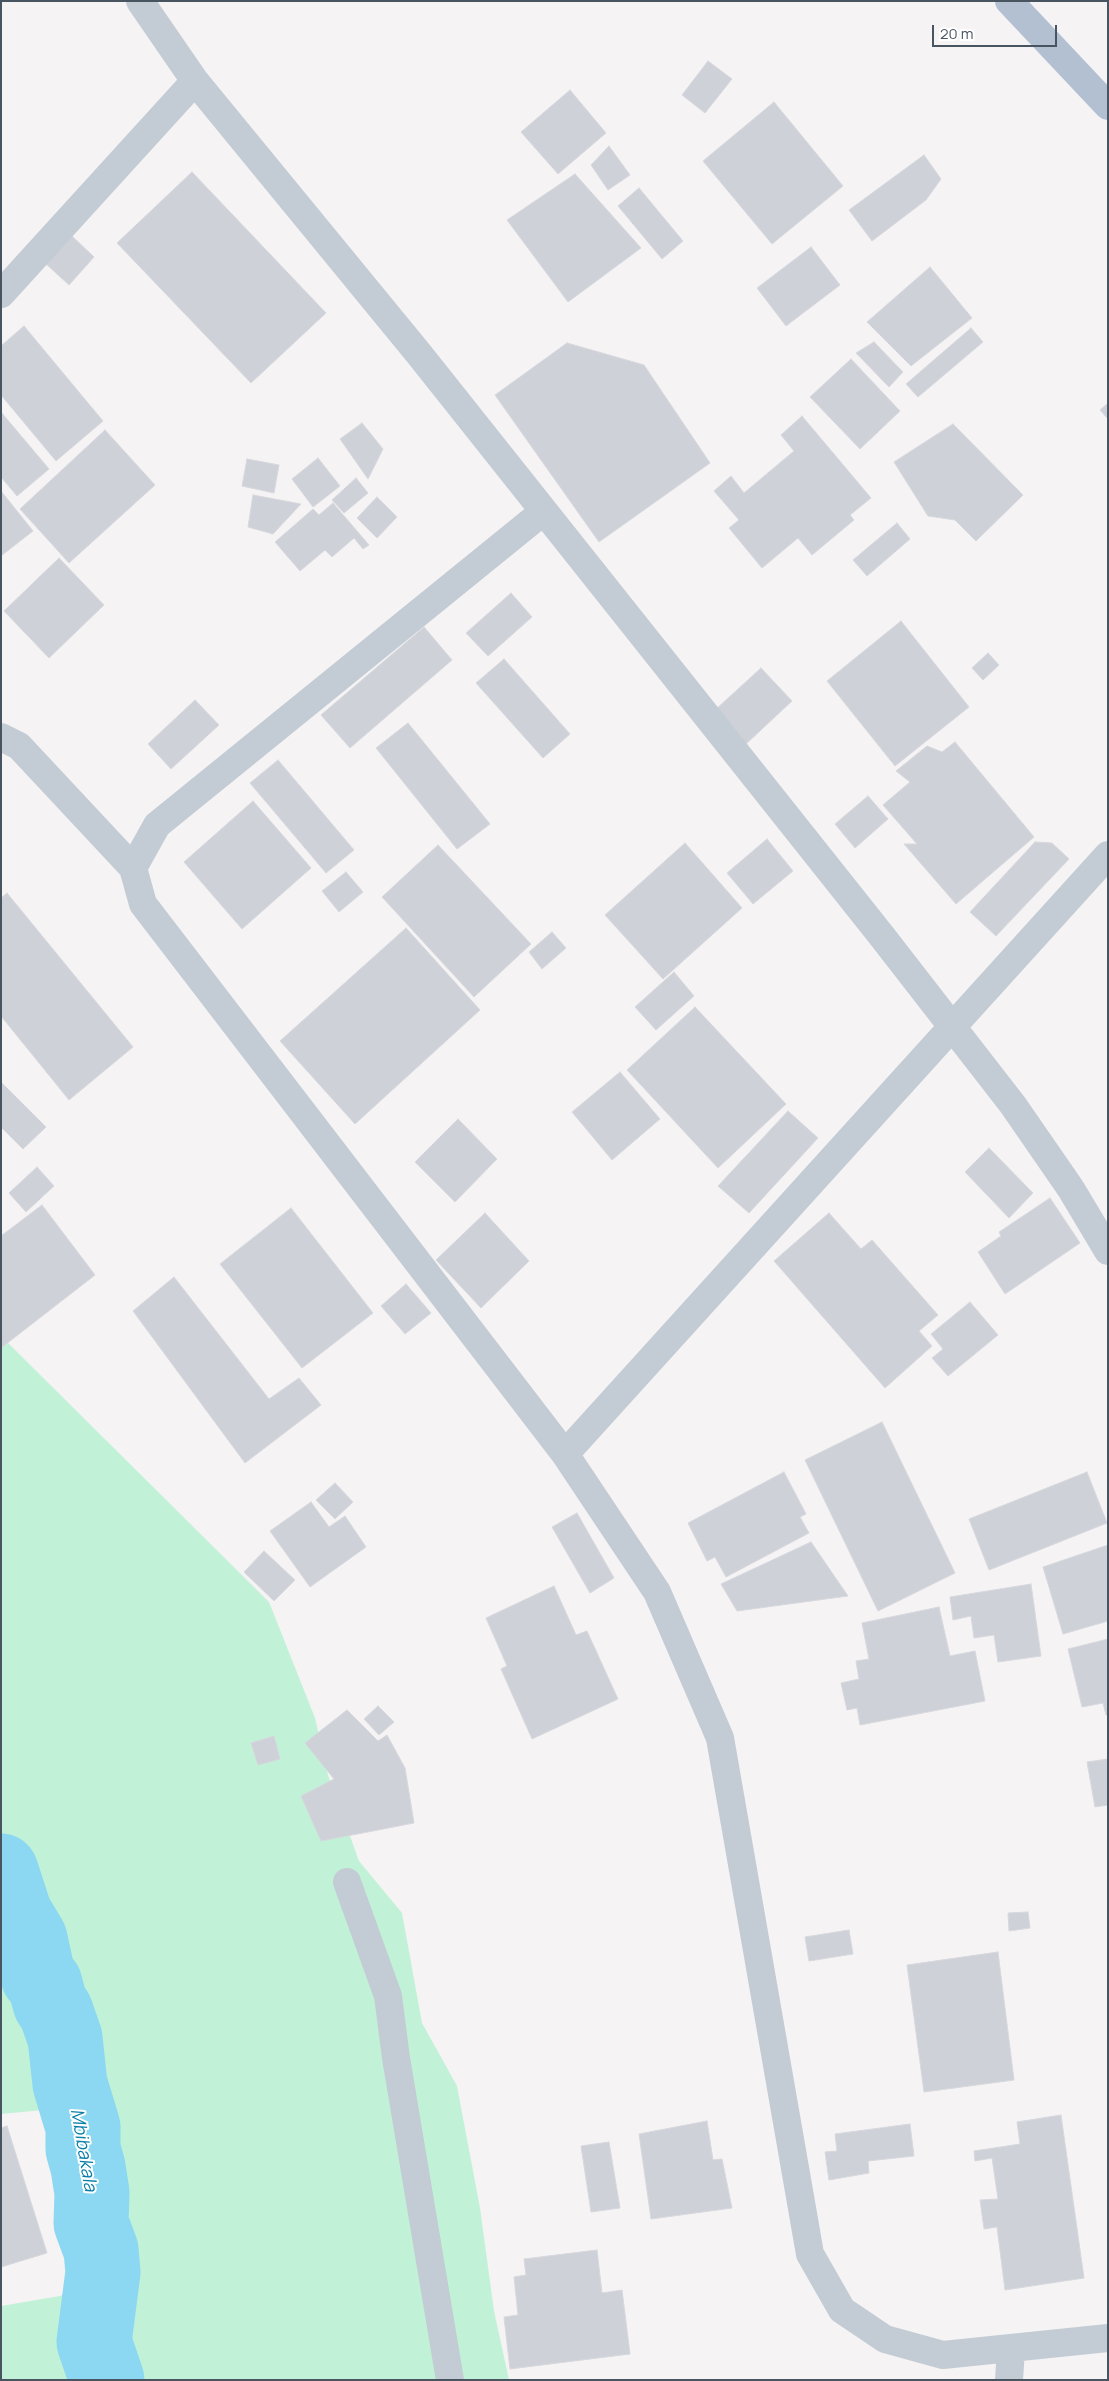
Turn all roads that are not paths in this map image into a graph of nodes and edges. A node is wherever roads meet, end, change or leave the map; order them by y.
1 (140, 1) edge
2 (1009, 1) edge
3 (195, 81) junction
4 (1108, 106) edge
5 (1, 294) edge
6 (544, 511) junction
7 (1, 737) edge
8 (1108, 855) edge
9 (133, 868) junction
10 (951, 1028) junction
11 (1108, 1251) edge
12 (565, 1454) junction
13 (347, 1882) dead end
14 (1108, 2338) edge
15 (1011, 2349) junction
16 (450, 2380) edge
17 (1009, 2380) edge

1 - 3 street
2 - 4 main road
3 - 5 street
3 - 6 street
6 - 9 street
6 - 10 street
7 - 9 street
8 - 10 street
9 - 12 street
10 - 11 street
10 - 12 street
12 - 15 street
13 - 16 street
14 - 15 street
15 - 17 street

